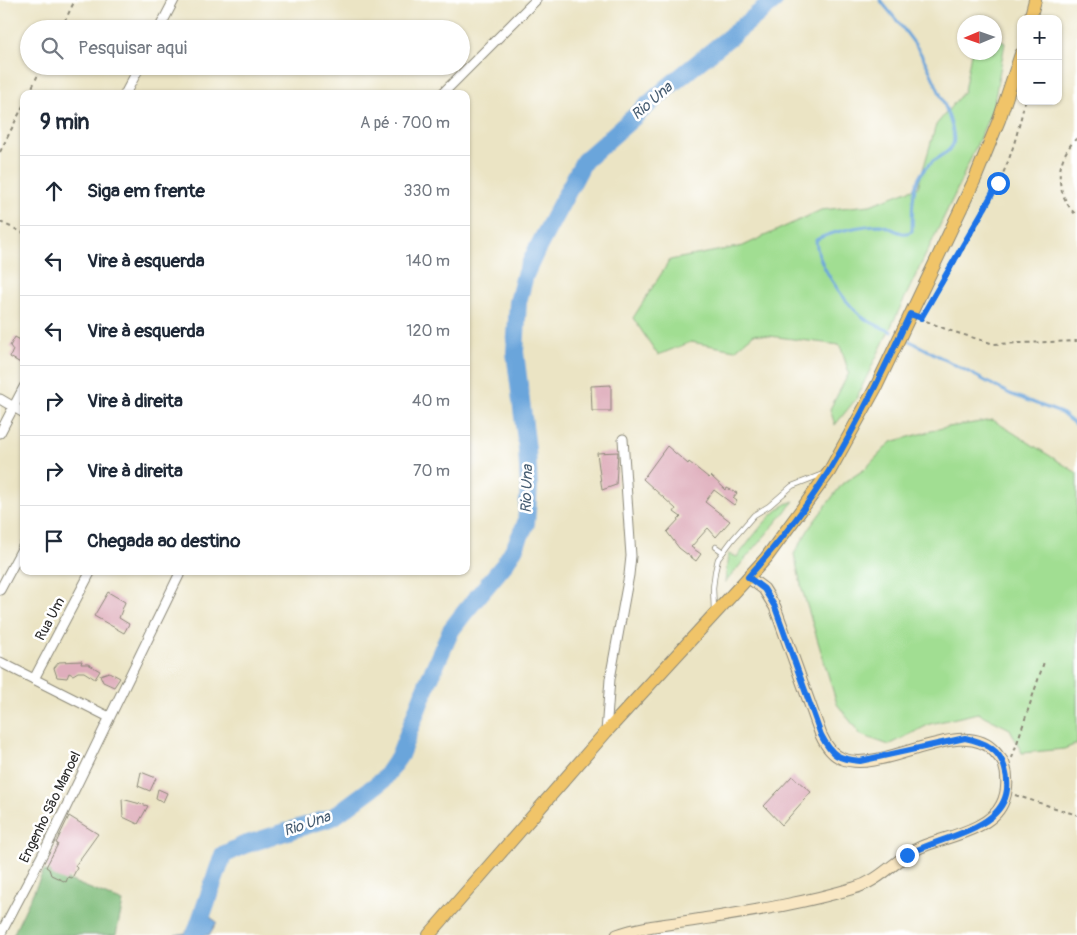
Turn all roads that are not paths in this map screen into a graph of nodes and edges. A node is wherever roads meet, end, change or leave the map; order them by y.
1 (174, 0) edge
2 (536, 0) edge
3 (1035, 0) edge
4 (1031, 15) edge
5 (164, 20) edge
6 (1019, 60) edge
7 (470, 66) edge
8 (135, 75) edge
9 (461, 75) edge
10 (127, 90) edge
11 (446, 90) edge
12 (20, 394) edge
13 (0, 399) edge
14 (13, 407) junction
15 (20, 411) edge
16 (0, 433) edge
17 (623, 439) dead end
18 (829, 472) junction
19 (716, 547) dead end
20 (20, 552) edge
21 (723, 552) junction
22 (89, 575) edge
23 (178, 575) edge
24 (748, 577) junction
25 (0, 590) edge
26 (715, 614) junction
27 (0, 662) edge
28 (34, 679) junction
29 (109, 717) junction
30 (606, 732) junction
31 (0, 935) edge
32 (429, 935) edge
33 (617, 935) edge

1 - 5 street
2 - 7 street
3 - 4 main road
6 - 18 main road
8 - 10 street
9 - 11 street
12 - 14 street
13 - 14 street
14 - 15 street
14 - 16 street
17 - 30 street
18 - 21 lane
18 - 24 main road
19 - 21 lane
20 - 25 street
21 - 26 lane
22 - 28 street, Rua Um
23 - 29 street, Engenho São Manoel
24 - 26 main road
24 - 33 street
26 - 30 main road
27 - 28 street
28 - 29 street
29 - 31 street, Engenho São Manoel
30 - 32 main road

